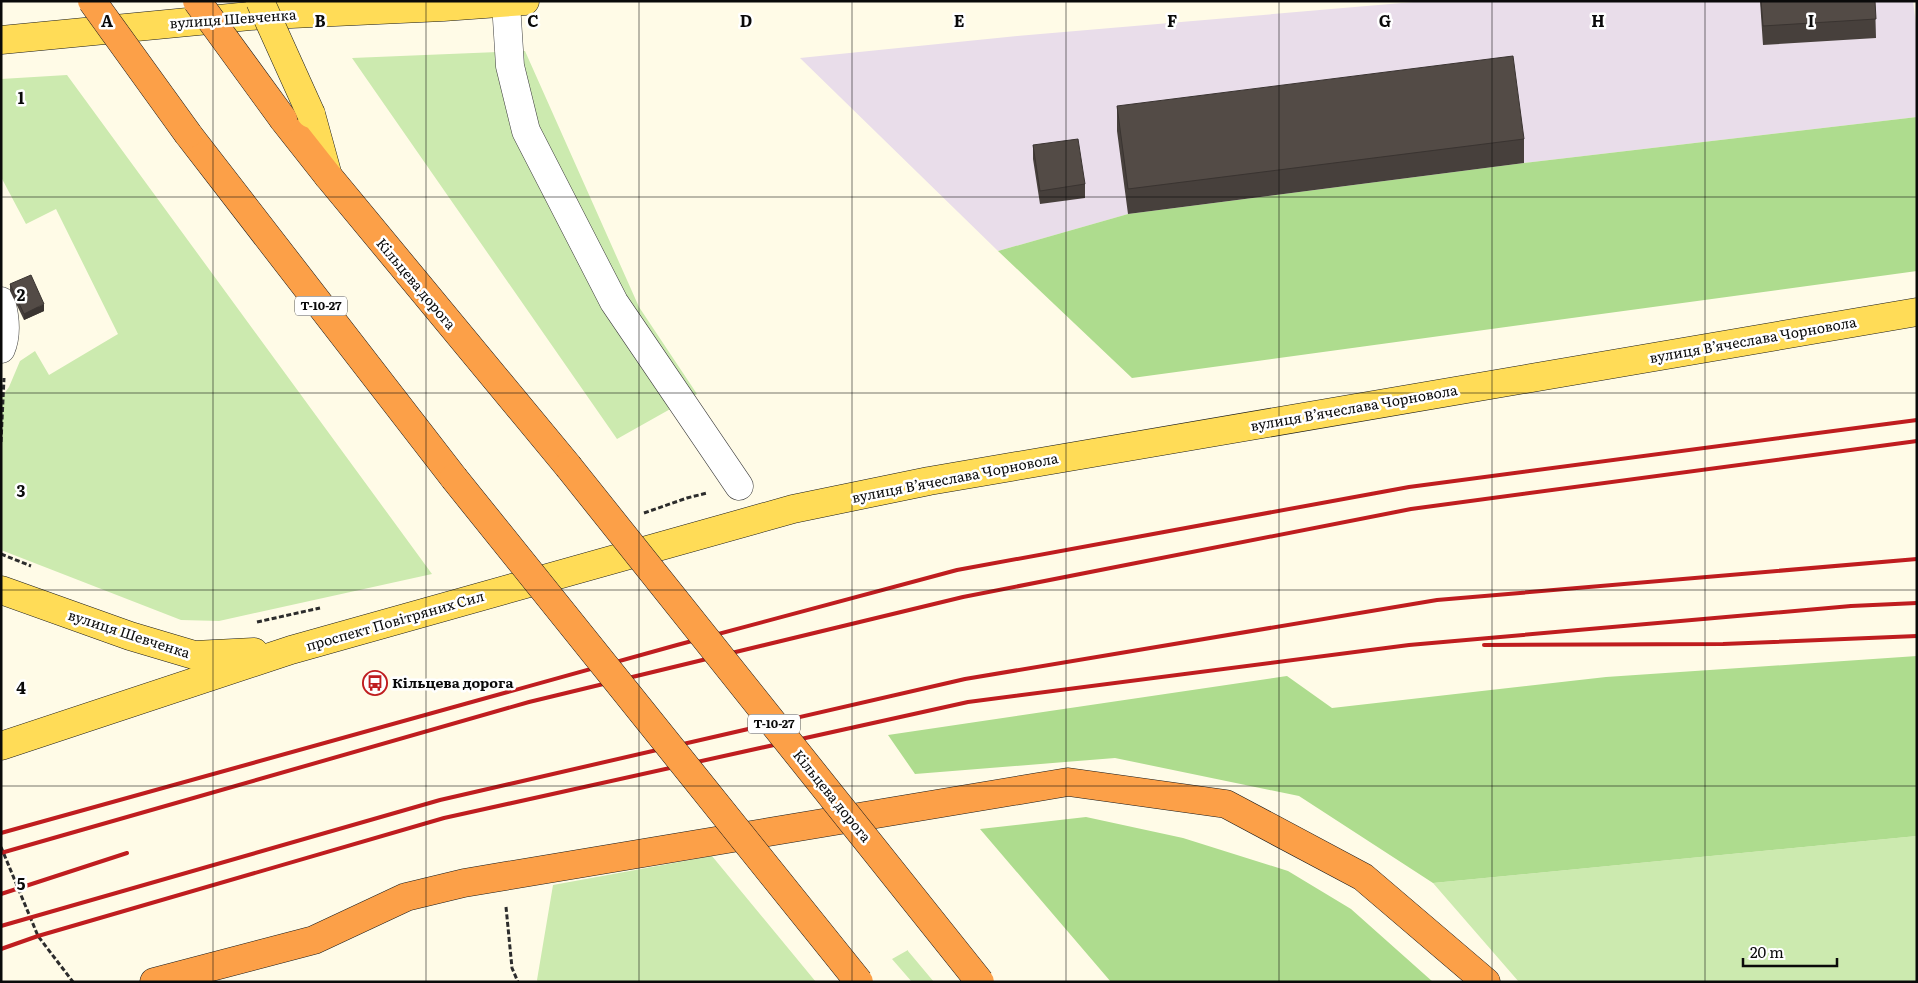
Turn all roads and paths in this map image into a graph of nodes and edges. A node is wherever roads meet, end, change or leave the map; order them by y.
1 (92, 1) edge
2 (197, 1) edge
3 (260, 1) edge
4 (515, 2) edge
5 (448, 4) edge
6 (367, 6) edge
7 (1, 40) edge
8 (328, 176) junction
9 (1, 301) edge
10 (1917, 312) edge
11 (3, 346) edge
12 (1, 442) edge
13 (739, 486) joint
14 (792, 509) joint
15 (640, 514) dead end
16 (1, 554) edge
17 (38, 569) dead end
18 (1, 590) edge
19 (327, 607) dead end
20 (249, 623) dead end
21 (291, 650) junction
22 (1, 746) edge
23 (1, 847) edge
24 (504, 876) junction
25 (73, 982) edge
26 (154, 982) edge
27 (518, 982) edge
28 (859, 982) edge
29 (980, 982) edge
30 (1486, 982) edge

1 - 28 highway, Т-10-27, bridge
2 - 8 highway, Кільцева дорога / Т-10-27, bridge
3 - 8 main road, bridge
4 - 5 main road, вулиця Шевченка
4 - 13 lane
5 - 6 main road, вулиця Шевченка
6 - 7 main road, вулиця Шевченка
8 - 29 highway, Кільцева дорога / Т-10-27, bridge
9 - 11 lane
10 - 14 main road, вулиця Вʼячеслава Чорновола
11 - 12 path
13 - 15 path
14 - 21 main road, проспект Повітряних Сил
16 - 17 path
18 - 21 main road, вулиця Шевченка
19 - 20 path
21 - 22 main road, проспект Повітряних Сил
23 - 25 path
24 - 26 highway
24 - 27 path
24 - 30 highway

